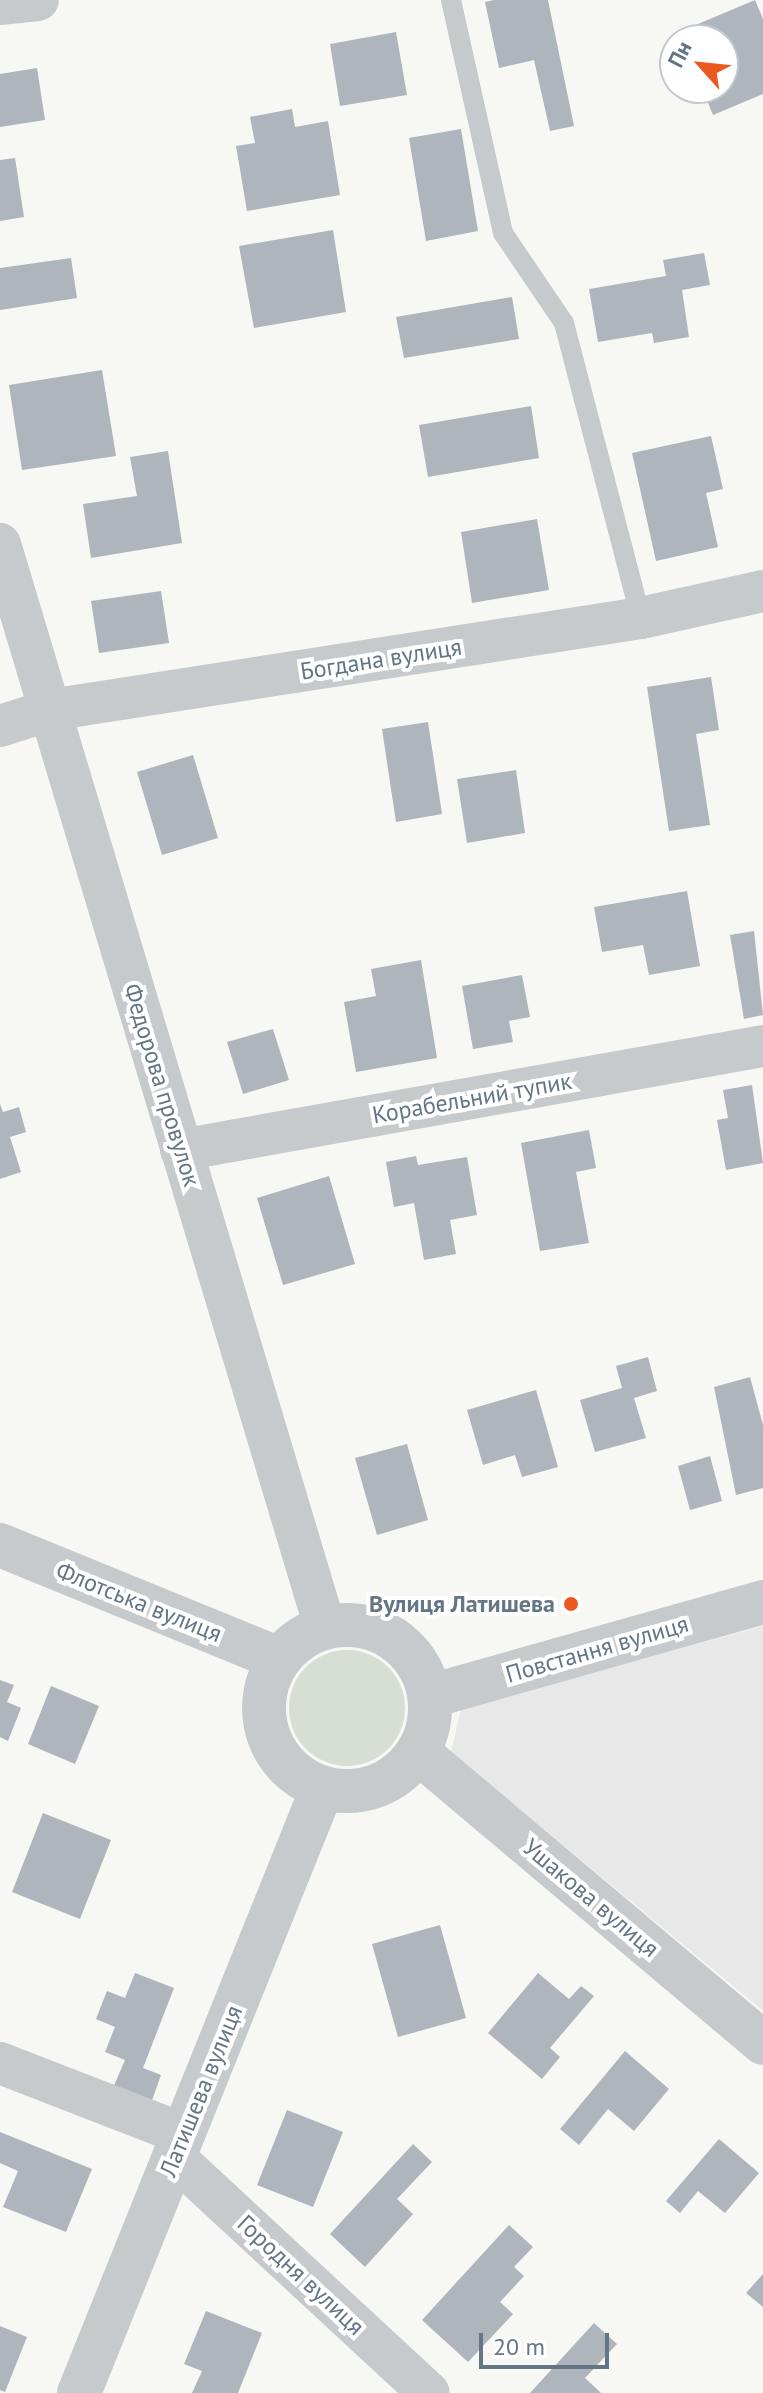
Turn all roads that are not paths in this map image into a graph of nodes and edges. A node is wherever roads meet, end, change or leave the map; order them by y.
1 (38, 0) edge
2 (451, 0) edge
3 (0, 4) edge
4 (0, 544) edge
5 (763, 591) edge
6 (641, 618) junction
7 (50, 710) junction
8 (0, 726) edge
9 (763, 1046) edge
10 (181, 1150) junction
11 (0, 1545) edge
12 (763, 1602) edge
13 (325, 1627) junction
14 (279, 1659) junction
15 (431, 1696) junction
16 (419, 1753) junction
17 (322, 1789) junction
18 (763, 2043) edge
19 (0, 2063) edge
20 (179, 2146) junction
21 (79, 2393) edge
22 (429, 2393) edge

1 - 3 street
2 - 6 lane
4 - 7 street, Федорова провулок
5 - 6 street, Богдана вулиця
6 - 7 street, Богдана вулиця
7 - 8 street, Богдана вулиця
7 - 10 street, Федорова провулок
9 - 10 street, Корабельний тупик
10 - 13 street, Федорова провулок
11 - 14 street, Флотська вулиця
12 - 15 street, Повстання вулиця
13 - 14 street
13 - 15 street
14 - 17 street
15 - 16 street
16 - 17 street
16 - 18 street, Ушакова вулиця
17 - 20 street, Латишева вулиця
19 - 20 street
20 - 21 street, Латишева вулиця
20 - 22 street, Городня вулиця

